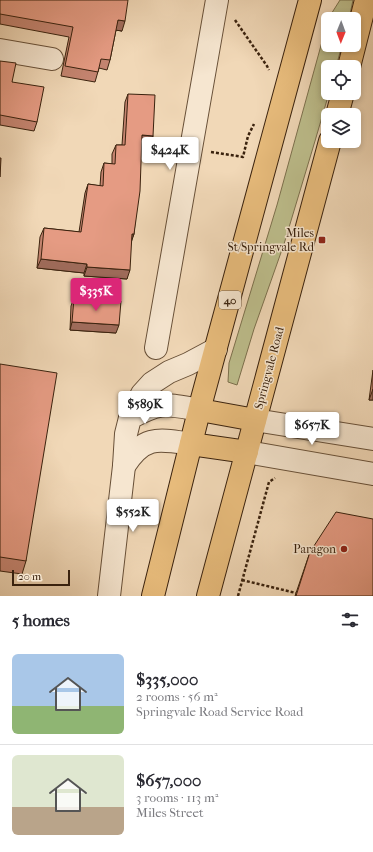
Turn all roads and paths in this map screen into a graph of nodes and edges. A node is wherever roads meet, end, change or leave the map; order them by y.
1 (218, 0) edge
2 (310, 0) edge
3 (366, 0) edge
4 (233, 18) dead end
5 (0, 50) edge
6 (52, 59) dead end
7 (352, 60) edge
8 (269, 72) dead end
9 (255, 121) dead end
10 (191, 148) junction
11 (328, 148) edge
12 (156, 348) dead end
13 (216, 349) junction
14 (200, 410) junction
15 (130, 418) junction
16 (255, 420) junction
17 (373, 439) edge
18 (191, 444) junction
19 (247, 452) junction
20 (124, 466) junction
21 (373, 474) edge
22 (269, 482) dead end
23 (242, 580) junction
24 (296, 593) edge
25 (108, 596) edge
26 (153, 596) edge
27 (208, 596) edge
28 (238, 596) edge

1 - 10 street
2 - 13 highway, 40
3 - 7 highway
4 - 8 path
5 - 6 street
9 - 10 path
10 - 12 street
11 - 16 highway, Springvale Road
13 - 14 highway, 40
13 - 15 street
14 - 15 street
14 - 16 highway
14 - 18 highway, 40
15 - 20 street
16 - 17 street
16 - 19 highway, Springvale Road
18 - 19 highway
18 - 20 street
18 - 26 highway, 40
19 - 21 street
19 - 27 highway, Springvale Road
20 - 25 street
22 - 23 path
23 - 24 path
23 - 28 path

